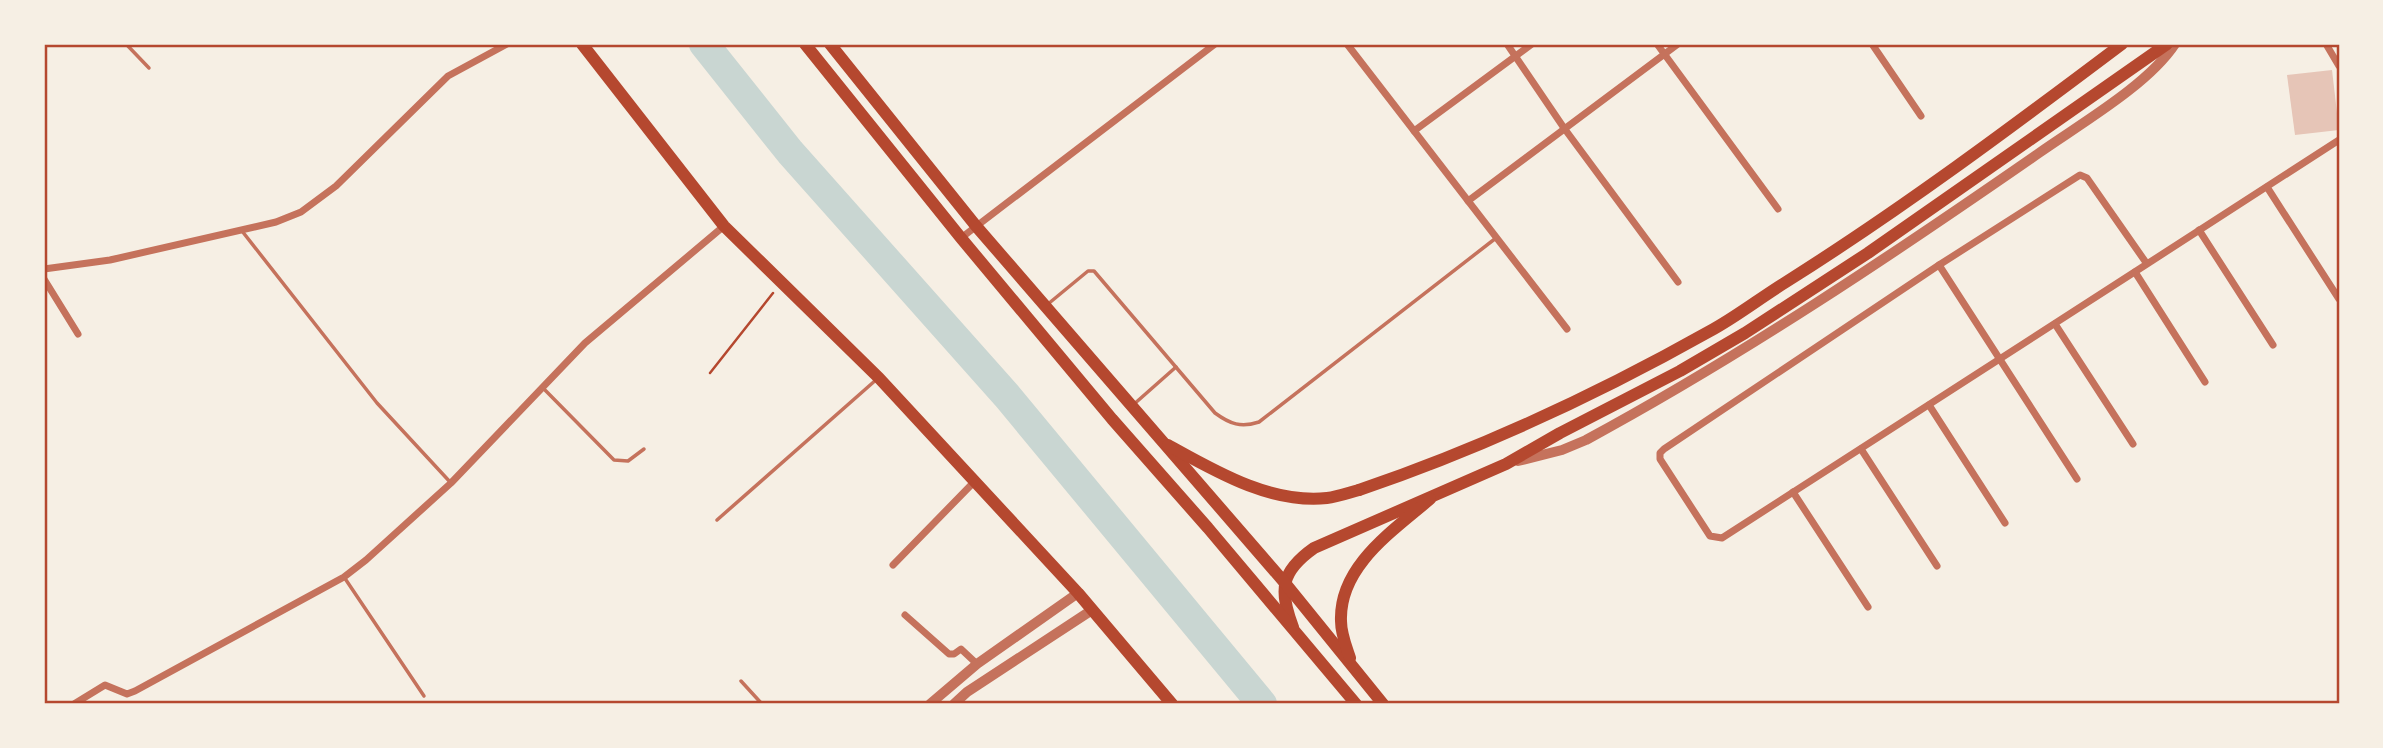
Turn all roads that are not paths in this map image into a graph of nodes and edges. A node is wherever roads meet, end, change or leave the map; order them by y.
1 (126, 44) edge
2 (507, 44) edge
3 (582, 44) edge
4 (805, 44) edge
5 (830, 44) edge
6 (1215, 44) edge
7 (1347, 44) edge
8 (1507, 44) edge
9 (1532, 44) edge
10 (1657, 44) edge
11 (1678, 44) edge
12 (1872, 44) edge
13 (2122, 44) edge
14 (2167, 44) edge
15 (2175, 44) edge
16 (2326, 44) edge
17 (1664, 54) junction
18 (1515, 56) junction
19 (2339, 66) edge
20 (149, 68) dead end
21 (1921, 116) dead end
22 (1564, 128) junction
23 (1414, 131) junction
24 (2339, 140) edge
25 (2267, 187) junction
26 (1468, 201) junction
27 (1778, 209) dead end
28 (724, 226) junction
29 (976, 226) junction
30 (241, 230) junction
31 (2199, 230) junction
32 (961, 238) junction
33 (1496, 238) junction
34 (2147, 264) junction
35 (1939, 265) junction
36 (44, 269) edge
37 (2134, 272) junction
38 (44, 279) edge
39 (1678, 282) dead end
40 (2339, 299) edge
41 (1044, 307) junction
42 (2055, 324) junction
43 (1567, 329) dead end
44 (78, 334) dead end
45 (2273, 345) dead end
46 (2000, 359) junction
47 (1176, 367) junction
48 (879, 378) junction
49 (2205, 382) dead end
50 (542, 387) junction
51 (1929, 405) junction
52 (1130, 407) junction
53 (1158, 440) junction
54 (2133, 444) dead end
55 (644, 449) dead end
56 (1861, 449) junction
57 (1506, 464) junction
58 (2077, 479) dead end
59 (451, 482) junction
60 (974, 482) junction
61 (1793, 492) junction
62 (1430, 499) junction
63 (717, 520) dead end
64 (2005, 523) dead end
65 (893, 565) dead end
66 (1937, 566) dead end
67 (345, 577) junction
68 (1285, 583) junction
69 (1078, 593) junction
70 (1868, 607) dead end
71 (1092, 610) junction
72 (905, 615) dead end
73 (1294, 630) junction
74 (977, 664) junction
75 (1355, 670) junction
76 (741, 681) dead end
77 (424, 696) dead end
78 (74, 704) edge
79 (762, 704) edge
80 (930, 704) edge
81 (954, 704) edge
82 (1172, 704) edge
83 (1356, 704) edge
84 (1383, 704) edge

1 - 20 lane
2 - 30 street
3 - 28 main road
4 - 32 main road
5 - 29 main road
6 - 29 street
7 - 23 street
8 - 18 street
9 - 18 street
10 - 17 street
11 - 17 street
12 - 21 street
13 - 53 main road
14 - 57 main road
15 - 57 street
16 - 19 street
17 - 22 street
17 - 27 street
18 - 22 street
18 - 23 street
22 - 26 street
22 - 39 street
23 - 26 street
24 - 25 street
25 - 31 street
25 - 40 street
26 - 33 street
28 - 48 main road
28 - 50 street
29 - 32 street
29 - 41 main road
30 - 36 street
30 - 59 lane
31 - 34 street
31 - 45 street
32 - 73 main road
33 - 43 street
33 - 47 lane
34 - 35 street
34 - 37 street
35 - 46 street
35 - 61 street
37 - 42 street
37 - 49 street
38 - 44 street
41 - 47 lane
41 - 52 main road
42 - 46 street
42 - 54 street
46 - 51 street
46 - 58 street
47 - 52 lane
48 - 60 main road
48 - 63 lane
50 - 55 lane
50 - 59 street
51 - 56 street
51 - 64 street
52 - 53 main road
53 - 68 main road
56 - 61 street
56 - 66 street
57 - 62 main road
59 - 67 street
60 - 65 street
60 - 69 main road
61 - 70 street
62 - 68 main road
62 - 75 main road
67 - 77 lane
67 - 78 street
68 - 73 main road
68 - 75 main road
69 - 71 main road
69 - 74 street
71 - 81 street
71 - 82 main road
72 - 74 street
73 - 83 main road
74 - 80 street
75 - 84 main road
76 - 79 lane

